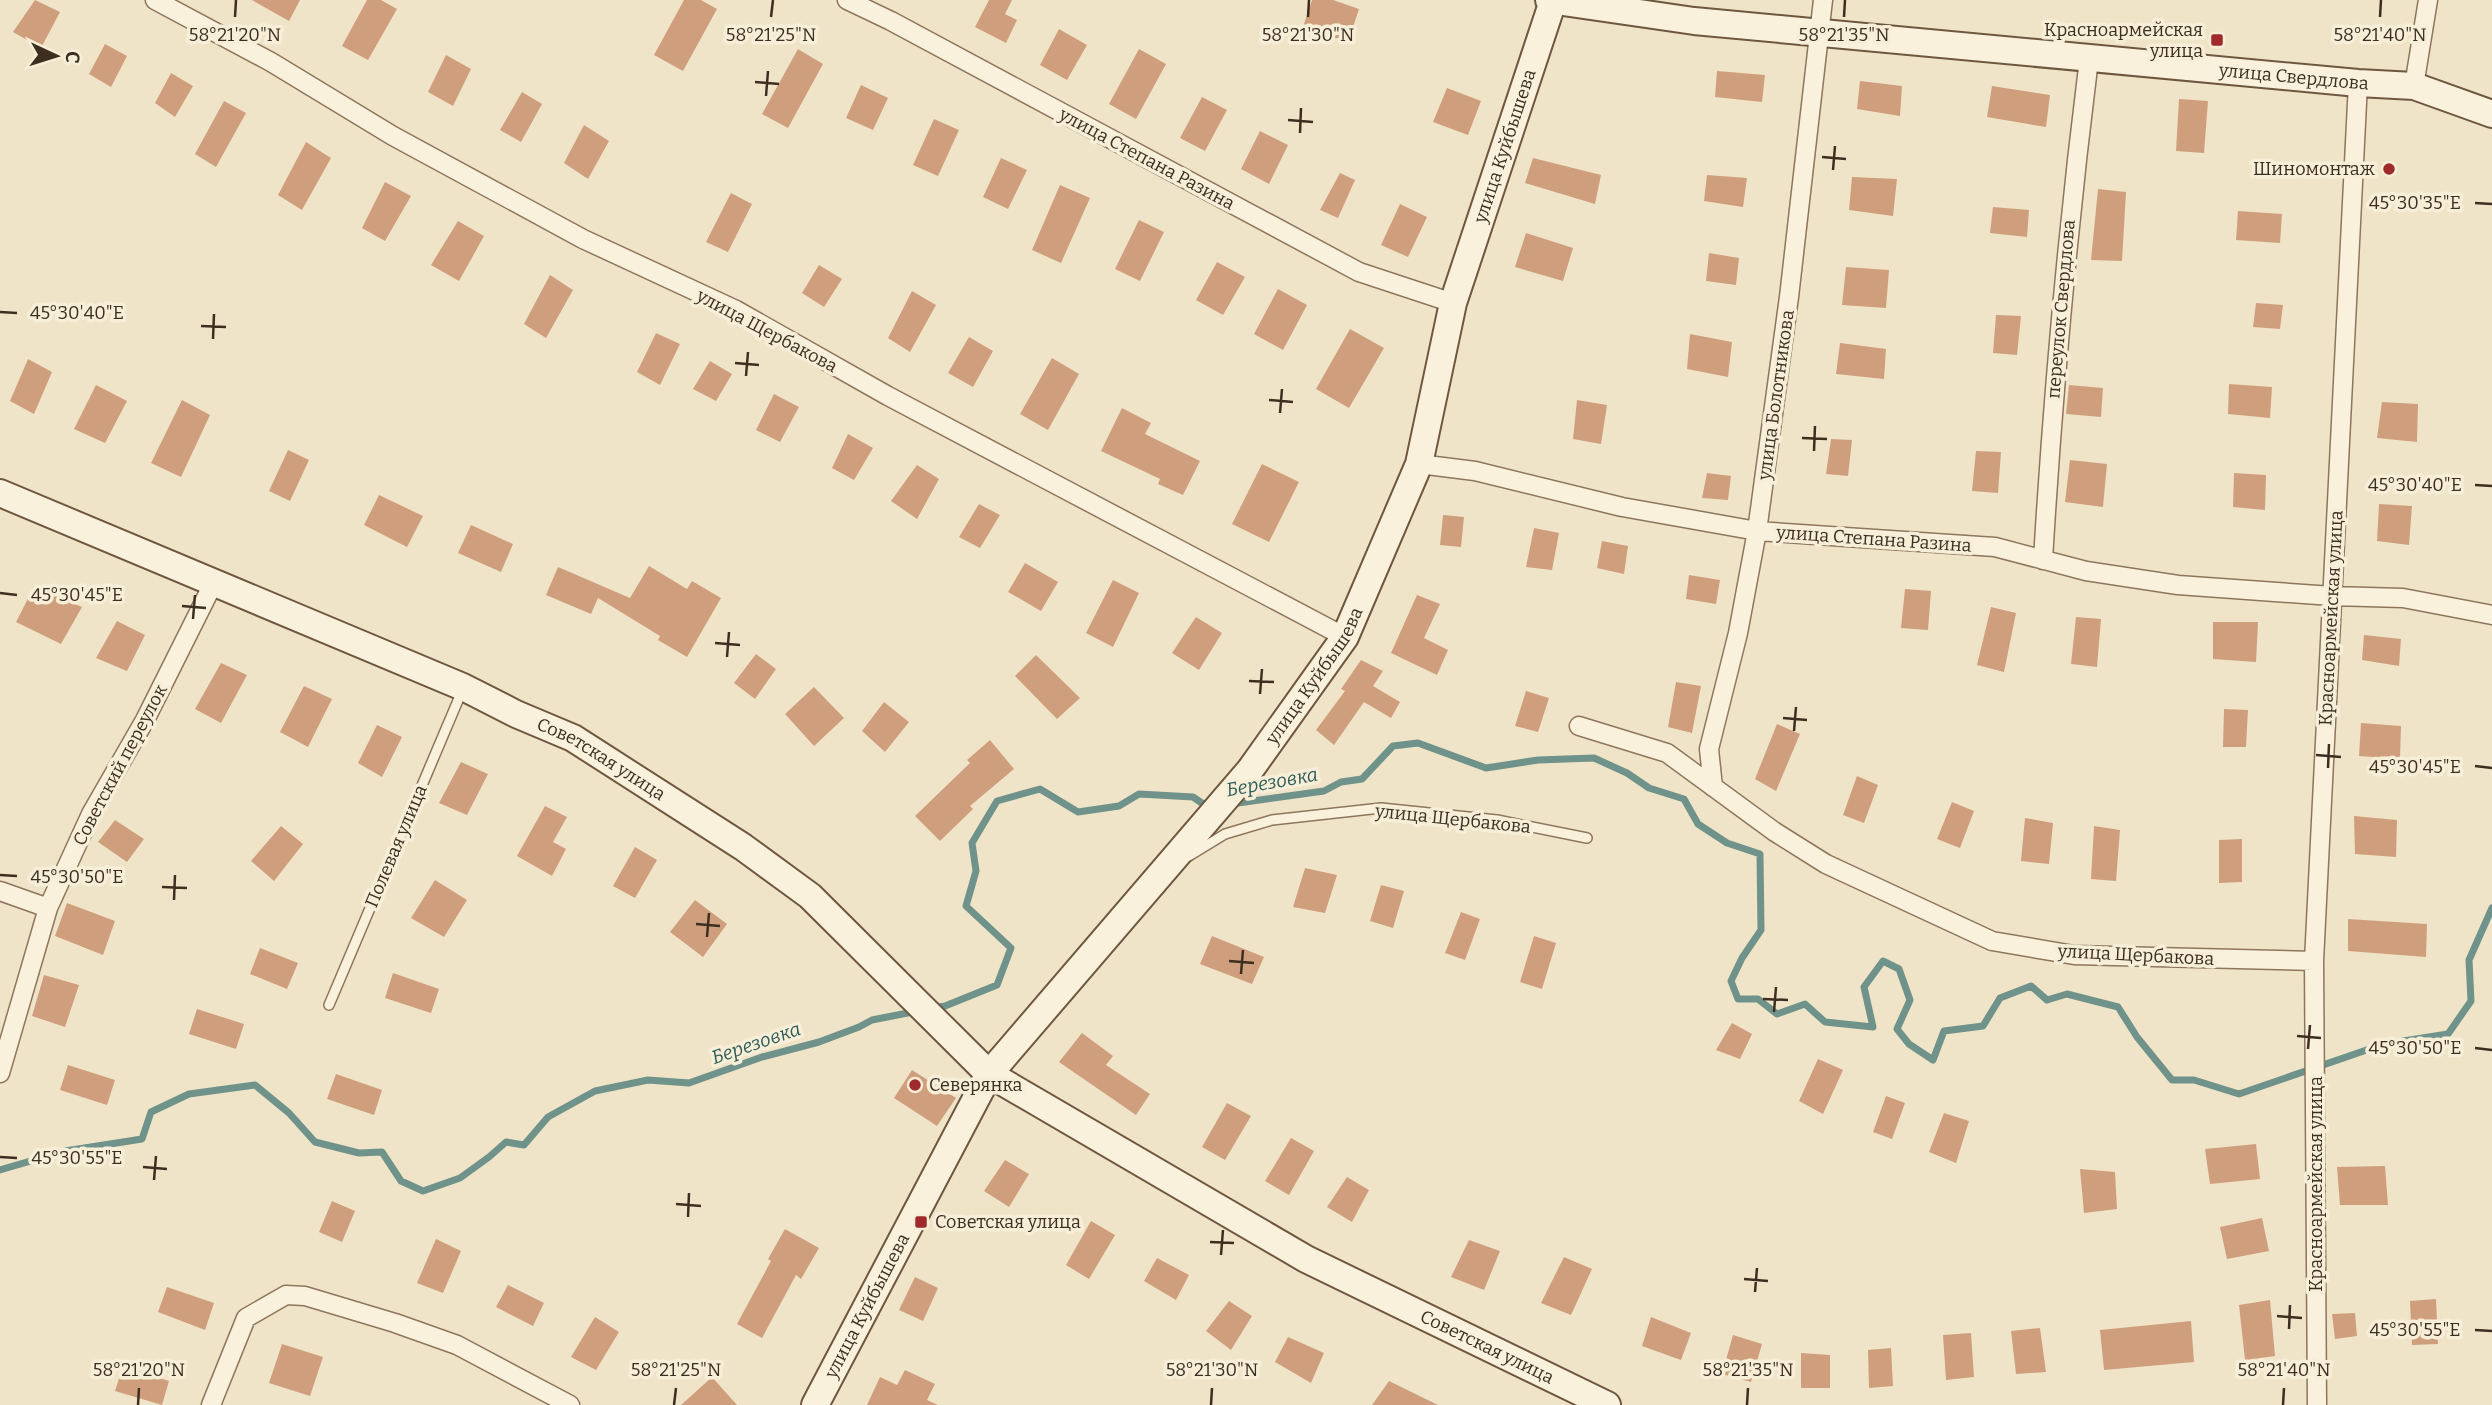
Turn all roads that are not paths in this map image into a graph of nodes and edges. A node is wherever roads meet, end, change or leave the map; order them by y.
1 (155, 0) edge
2 (847, 0) edge
3 (1552, 0) edge
4 (1823, 0) edge
5 (2428, 0) edge
6 (1820, 33) junction
7 (2089, 59) junction
8 (2358, 83) junction
9 (2414, 86) junction
10 (2492, 114) edge
11 (1453, 303) junction
12 (1419, 464) junction
13 (0, 493) edge
14 (1757, 531) junction
15 (2043, 560) junction
16 (214, 582) junction
17 (2332, 596) junction
18 (2492, 615) edge
19 (1345, 636) junction
20 (464, 687) junction
21 (1579, 726) dead end
22 (1713, 787) junction
23 (1587, 838) dead end
24 (1164, 872) junction
25 (0, 891) edge
26 (48, 908) junction
27 (2314, 961) junction
28 (329, 1005) dead end
29 (0, 1073) edge
30 (989, 1074) junction
31 (211, 1405) edge
32 (570, 1405) edge
33 (815, 1405) edge
34 (1606, 1405) edge
35 (2317, 1405) edge

1 - 19 street, улица Щербакова
2 - 11 street, улица Степана Разина
3 - 6 street, улица Свердлова
3 - 11 street, улица Куйбышева
4 - 6 street, улица Болотникова
5 - 9 street
6 - 7 street, улица Свердлова
6 - 14 street, улица Болотникова
7 - 8 street, улица Свердлова
7 - 15 street, переулок Свердлова
8 - 9 street, улица Свердлова
8 - 17 street, Красноармейская улица
9 - 10 street, улица Свердлова
11 - 12 street, улица Куйбышева
12 - 14 street, улица Степана Разина
12 - 19 street, улица Куйбышева
13 - 16 street, Советская улица
14 - 15 street, улица Степана Разина
14 - 22 street, улица Болотникова
15 - 17 street, улица Степана Разина
16 - 20 street, Советская улица
16 - 26 street, Советский переулок
17 - 18 street, улица Степана Разина
17 - 27 street, Красноармейская улица
19 - 24 street, улица Куйбышева
20 - 28 lane, Полевая улица
20 - 30 street, Советская улица
21 - 22 street, улица Щербакова
22 - 27 street, улица Щербакова
23 - 24 lane, улица Щербакова
24 - 30 street, улица Куйбышева
25 - 26 street
26 - 29 street, Советский переулок
27 - 35 street, Красноармейская улица
30 - 33 street, улица Куйбышева
30 - 34 street, Советская улица
31 - 32 street

